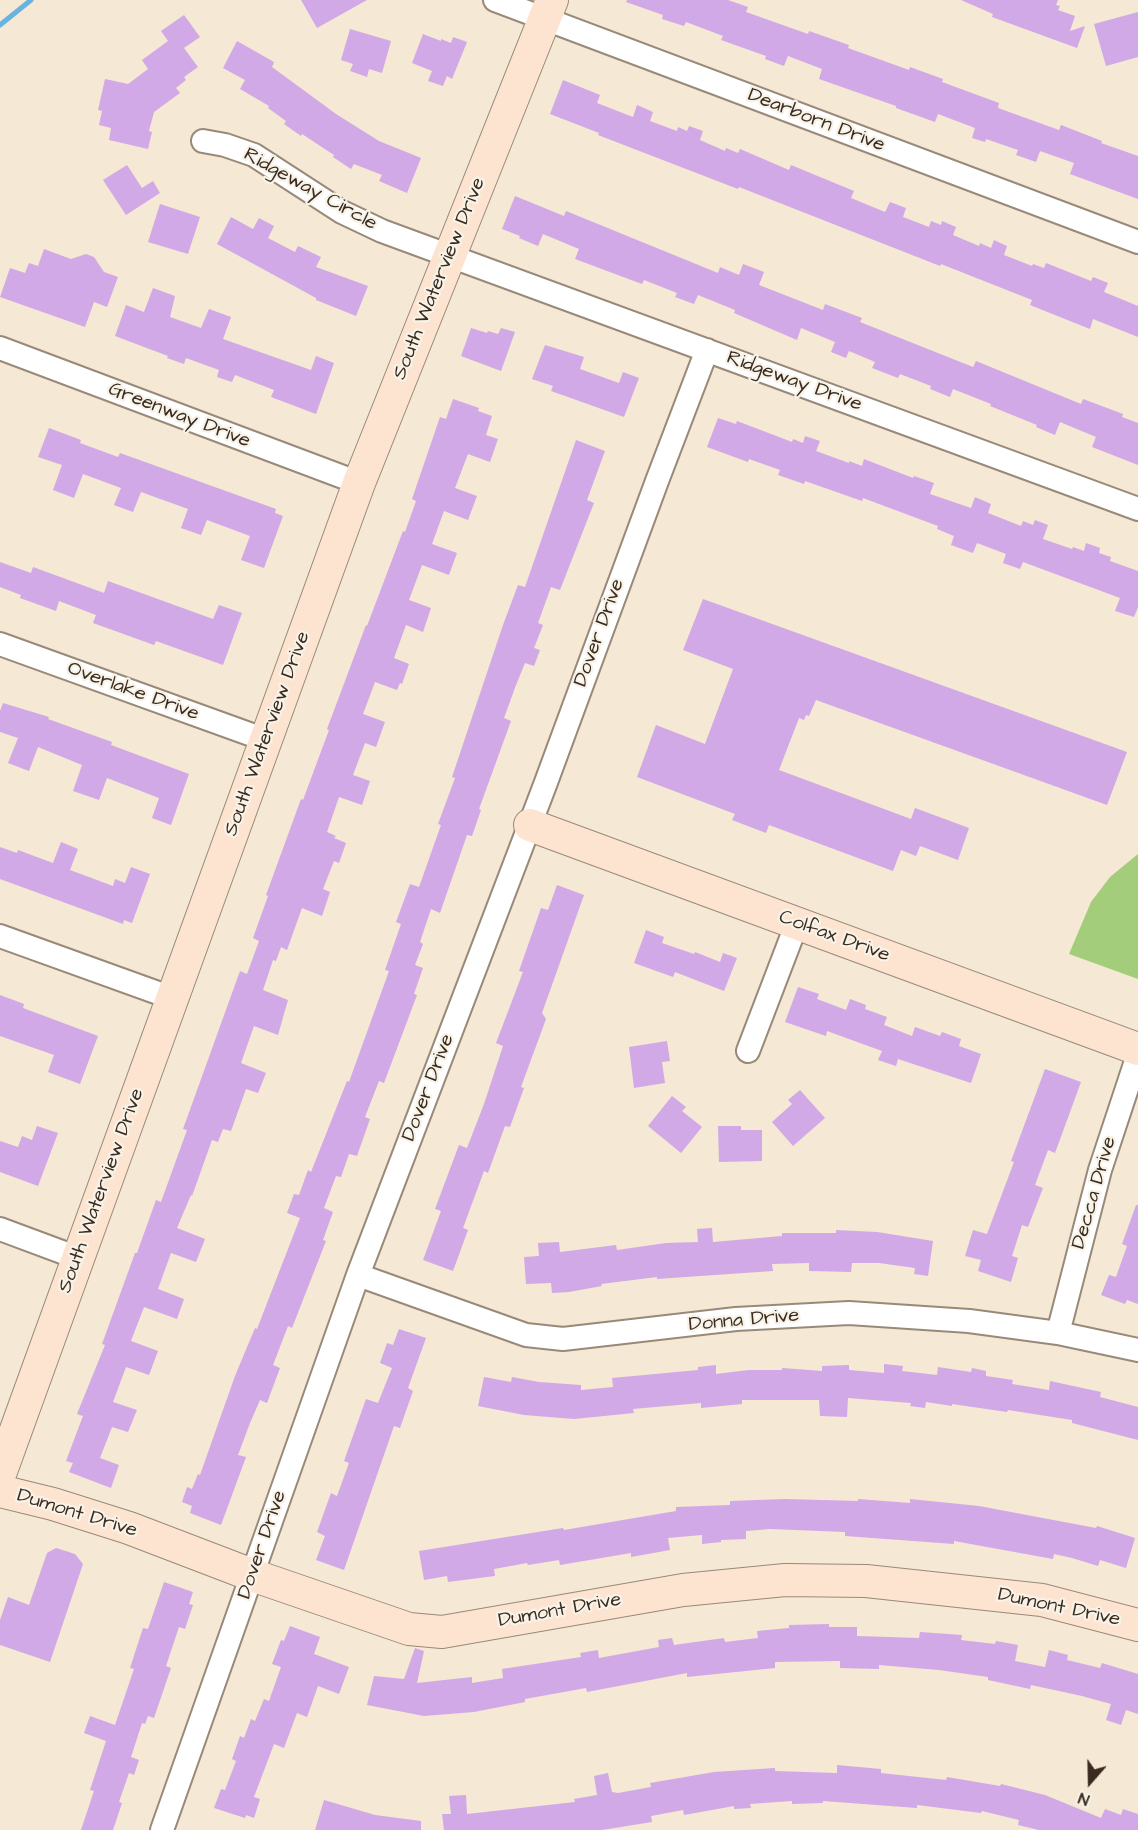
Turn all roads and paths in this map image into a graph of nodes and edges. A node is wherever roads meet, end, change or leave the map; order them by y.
1 (495, 0) edge
2 (537, 8) edge
3 (203, 141) dead end
4 (1138, 242) edge
5 (440, 252) junction
6 (0, 348) edge
7 (708, 350) junction
8 (350, 480) junction
9 (1138, 508) edge
10 (0, 645) edge
11 (257, 737) junction
12 (530, 825) junction
13 (797, 922) junction
14 (0, 936) edge
15 (162, 994) junction
16 (1138, 1049) edge
17 (748, 1051) dead end
18 (1138, 1055) edge
19 (0, 1229) edge
20 (69, 1254) junction
21 (358, 1275) junction
22 (1058, 1333) junction
23 (1138, 1350) edge
24 (0, 1413) edge
25 (0, 1474) edge
26 (0, 1491) edge
27 (252, 1575) junction
28 (1138, 1625) edge
29 (166, 1829) edge

1 - 2 street, Dearborn Drive
2 - 4 street, Dearborn Drive
2 - 5 street, South Waterview Drive
3 - 5 street, Ridgeway Circle
5 - 7 street, Ridgeway Drive
5 - 8 street, South Waterview Drive
6 - 8 street, Greenway Drive
7 - 9 street, Ridgeway Drive
7 - 12 street, Dover Drive
8 - 11 street, South Waterview Drive
10 - 11 street, Overlake Drive
11 - 15 street, South Waterview Drive
12 - 13 street, Colfax Drive
12 - 21 street, Dover Drive
13 - 16 street, Colfax Drive
13 - 17 street
14 - 15 street
15 - 20 street, South Waterview Drive
18 - 22 street, Decca Drive
19 - 20 street
20 - 24 street, South Waterview Drive
20 - 25 street, South Waterview Drive
21 - 22 street, Donna Drive
21 - 27 street, Dover Drive
22 - 23 street, Donna Drive
26 - 27 street, Dumont Drive
27 - 28 street, Dumont Drive
27 - 29 street, Dover Drive

